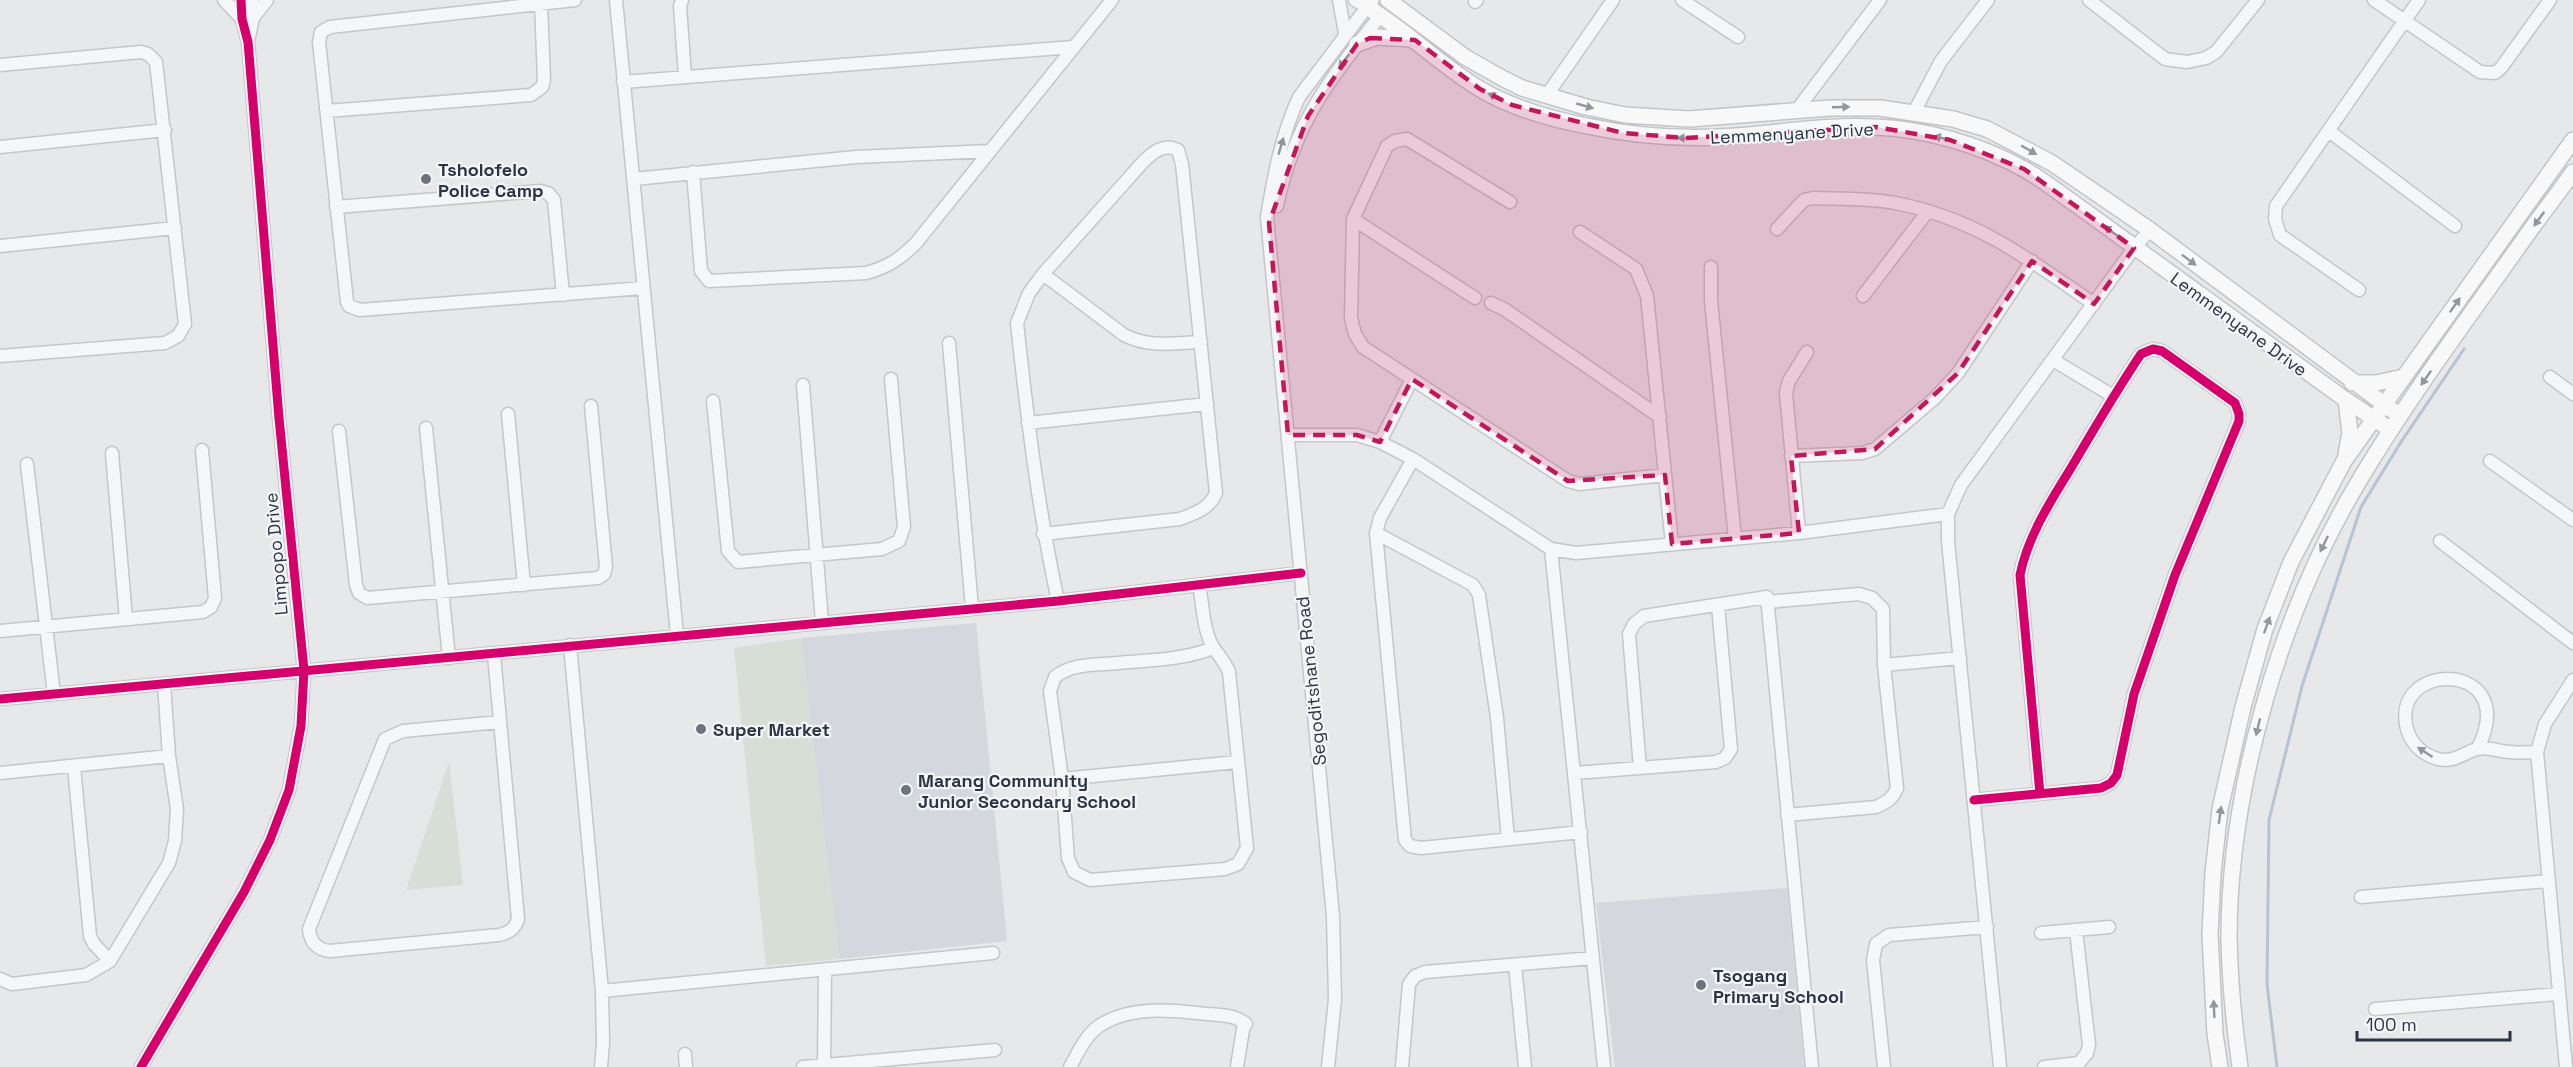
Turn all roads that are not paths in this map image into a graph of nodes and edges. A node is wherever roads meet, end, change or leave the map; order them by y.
1 (224, 0) edge
2 (241, 0) edge
3 (252, 0) edge
4 (267, 0) edge
5 (575, 0) edge
6 (616, 0) edge
7 (682, 0) edge
8 (1112, 0) edge
9 (1339, 0) edge
10 (1410, 0) edge
11 (1613, 0) edge
12 (1682, 0) edge
13 (1880, 0) edge
14 (1988, 0) edge
15 (2090, 0) edge
16 (2258, 0) edge
17 (2374, 0) edge
18 (2419, 0) edge
19 (2550, 0) edge
20 (1390, 1) edge
21 (1364, 2) edge
22 (541, 3) junction
23 (1381, 15) junction
24 (247, 19) junction
25 (2404, 21) junction
26 (1345, 33) junction
27 (1420, 33) junction
28 (1738, 38) dead end
29 (1357, 44) junction
30 (1073, 47) junction
31 (0, 65) edge
32 (685, 76) junction
33 (623, 82) junction
34 (1547, 95) junction
35 (327, 111) junction
36 (1796, 111) junction
37 (1914, 112) junction
38 (165, 130) junction
39 (2329, 131) junction
40 (2573, 140) edge
41 (0, 147) edge
42 (990, 151) junction
43 (693, 172) junction
44 (2571, 176) edge
45 (634, 179) junction
46 (1510, 202) dead end
47 (336, 207) junction
48 (1928, 211) junction
49 (1353, 219) junction
50 (1269, 224) junction
51 (2455, 226) dead end
52 (175, 228) junction
53 (1778, 229) dead end
54 (2150, 230) junction
55 (1580, 232) dead end
56 (0, 246) edge
57 (2134, 248) junction
58 (2032, 261) junction
59 (1711, 267) dead end
60 (1042, 274) junction
61 (643, 288) junction
62 (2359, 290) dead end
63 (563, 295) junction
64 (1863, 296) dead end
65 (1475, 298) dead end
66 (1491, 303) dead end
67 (2094, 304) junction
68 (1201, 342) junction
69 (949, 343) dead end
70 (1808, 352) dead end
71 (0, 356) edge
72 (2053, 360) junction
73 (2404, 377) junction
74 (2550, 377) dead end
75 (891, 379) dead end
76 (1412, 379) junction
77 (2352, 383) junction
78 (803, 385) dead end
79 (2573, 394) edge
80 (2113, 396) junction
81 (2346, 400) junction
82 (714, 401) dead end
83 (1207, 404) junction
84 (2384, 404) junction
85 (591, 406) dead end
86 (508, 414) dead end
87 (2400, 416) junction
88 (1660, 417) junction
89 (2375, 418) junction
90 (1028, 423) junction
91 (426, 428) dead end
92 (2391, 430) junction
93 (339, 431) dead end
94 (1288, 435) junction
95 (1380, 442) junction
96 (202, 450) dead end
97 (112, 453) dead end
98 (1791, 456) junction
99 (1413, 459) junction
100 (2344, 461) junction
101 (2490, 461) dead end
102 (27, 464) dead end
103 (1665, 475) junction
104 (1948, 514) junction
105 (2573, 520) edge
106 (1376, 533) junction
107 (1799, 533) junction
108 (1043, 534) junction
109 (1735, 538) junction
110 (2440, 541) dead end
111 (1672, 544) junction
112 (1551, 549) junction
113 (817, 555) junction
114 (1301, 573) junction
115 (524, 585) junction
116 (1199, 585) junction
117 (442, 592) junction
118 (1058, 600) junction
119 (1767, 602) junction
120 (1718, 606) junction
121 (972, 608) junction
122 (126, 619) junction
123 (822, 622) junction
124 (48, 627) junction
125 (0, 631) edge
126 (676, 635) junction
127 (2573, 643) edge
128 (570, 645) junction
129 (1213, 648) junction
130 (494, 655) junction
131 (449, 658) junction
132 (1960, 658) junction
133 (1884, 665) junction
134 (304, 670) junction
135 (2573, 680) edge
136 (164, 684) junction
137 (54, 694) junction
138 (0, 699) edge
139 (500, 722) junction
140 (2478, 748) junction
141 (2537, 752) junction
142 (169, 756) junction
143 (1237, 762) junction
144 (74, 766) junction
145 (1640, 768) junction
146 (0, 773) edge
147 (1575, 773) junction
148 (1062, 779) junction
149 (2040, 794) junction
150 (1974, 800) junction
151 (1787, 815) junction
152 (1581, 832) junction
153 (1508, 839) junction
154 (2548, 881) junction
155 (2361, 897) dead end
156 (1987, 927) junction
157 (2109, 927) dead end
158 (2076, 930) junction
159 (2042, 933) dead end
160 (993, 952) dead end
161 (1593, 958) junction
162 (110, 961) junction
163 (1515, 965) junction
164 (825, 970) junction
165 (0, 979) edge
166 (602, 991) junction
167 (2559, 994) junction
168 (2375, 1009) dead end
169 (995, 1050) dead end
170 (685, 1054) dead end
171 (824, 1065) junction
172 (141, 1067) edge
173 (601, 1067) edge
174 (686, 1067) edge
175 (803, 1067) edge
176 (1070, 1067) edge
177 (1237, 1067) edge
178 (1328, 1067) edge
179 (1402, 1067) edge
180 (1525, 1067) edge
181 (1604, 1067) edge
182 (1812, 1067) edge
183 (1884, 1067) edge
184 (2000, 1067) edge
185 (2044, 1067) edge
186 (2220, 1067) edge
187 (2240, 1067) edge
188 (2565, 1067) edge

1 - 24 street
2 - 24 street, Limpopo Drive
3 - 24 street, Limpopo Drive
4 - 24 street
5 - 22 street
6 - 33 street
7 - 32 street
8 - 30 street
9 - 26 street
10 - 27 main road
11 - 34 street
12 - 28 street
13 - 36 street
14 - 37 street
15 - 16 street
17 - 25 street
18 - 25 street
19 - 25 street
20 - 23 main road, Segoditshane Road
20 - 27 main road, Lemmenyane Drive
21 - 23 main road, Lemmenyane Drive
21 - 26 street, Segoditshane Road
22 - 35 street
22 - 35 street
23 - 27 main road, Lemmenyane Drive
23 - 29 street, Segoditshane Road
24 - 134 street, Limpopo Drive
25 - 39 street
50 -> 26 street, Segoditshane Road
27 - 29 main road
27 - 34 main road, Lemmenyane Drive
57 -> 27 main road, Lemmenyane Drive
29 -> 50 street, Segoditshane Road
30 - 32 street
30 - 42 street
31 - 38 street
32 - 33 street
33 - 45 street
34 -> 36 main road, Lemmenyane Drive
35 - 47 street
36 -> 37 main road, Lemmenyane Drive
37 -> 54 main road, Lemmenyane Drive
38 - 41 street
38 - 52 street
39 - 51 street
39 - 62 street
73 -> 40 main road
42 - 43 street
42 - 43 street
43 - 45 street
44 -> 87 main road
45 - 61 street
46 - 49 street
47 - 63 street
47 - 63 street
48 - 53 street
48 - 58 street
48 - 64 street
49 - 65 street
49 - 76 street
50 - 94 street, Segoditshane Road
52 - 56 street
52 - 71 street
54 - 57 street
54 -> 77 main road, Lemmenyane Drive
55 - 88 street
57 - 67 street
57 - 81 main road, Lemmenyane Drive
58 - 67 street
58 - 98 street
59 - 109 street
60 - 68 street
60 - 68 street
60 - 90 street
61 - 63 street
61 - 126 street
66 - 88 street
67 - 72 street
68 - 83 street
69 - 121 street
70 - 98 street
72 - 80 street
72 - 104 street
73 - 77 main road
73 - 84 main road
74 - 79 street
75 - 113 street
76 - 95 street
76 - 103 street
77 - 84 main road, Lemmenyane Drive
78 - 113 street
80 - 149 street
80 - 149 street
81 - 89 main road, Lemmenyane Drive
81 - 100 main road
82 - 113 street
83 - 90 street
83 - 108 street
84 - 87 main road, Lemmenyane Drive
84 - 89 main road
85 - 115 street
86 - 115 street
87 - 92 main road
88 - 103 street
89 - 92 main road, Lemmenyane Drive
89 - 100 main road
90 - 108 street
91 - 117 street
92 -> 187 main road
93 - 117 street
94 - 95 street
94 - 114 street, Segoditshane Road
95 - 99 street
96 - 122 street
97 - 122 street
98 - 107 street
99 - 106 street
99 - 112 street
186 -> 100 main road
101 - 105 street
102 - 124 street
103 - 111 street
104 - 107 street
104 - 132 street
106 - 153 street
106 - 153 street
107 - 109 street
108 - 118 street
109 - 111 street
110 - 127 street
111 - 112 street
112 - 147 street
113 - 123 street
114 - 116 street
114 - 178 street, Segoditshane Road
115 - 117 street
116 - 118 street
116 - 129 street
117 - 131 street
118 - 121 street
119 - 120 street
119 - 133 street
119 - 151 street
120 - 145 street
120 - 145 street
121 - 123 street
122 - 124 street
123 - 126 street
124 - 125 street
124 - 137 street
126 - 128 street
128 - 130 street
128 - 166 street
129 - 143 street
129 - 148 street
130 - 131 street
130 - 139 street
131 - 134 street
132 - 133 street
132 - 150 street
133 - 151 street
134 - 136 street
134 - 172 street, Limpopo Drive
135 - 141 street
136 - 137 street
136 - 142 street
137 - 138 street
139 - 139 street
140 -> 140 street
140 - 141 street
141 - 154 street
142 - 144 street
142 - 162 street
143 - 148 street
143 - 148 street
144 - 146 street
144 - 162 street
145 - 147 street
147 - 152 street
149 - 150 street
150 - 156 street
151 - 182 street
152 - 153 street
152 - 161 street
154 - 155 street
154 - 167 street
156 - 183 street
156 - 184 street
157 - 158 street
158 - 159 street
158 - 185 street
160 - 164 street
161 - 163 street
161 - 181 street
162 - 165 street
163 - 179 street
163 - 180 street
164 - 166 street
164 - 171 street
166 - 173 street
167 - 168 street
167 - 188 street
169 - 171 street
170 - 174 street
171 - 175 street
176 - 177 street

